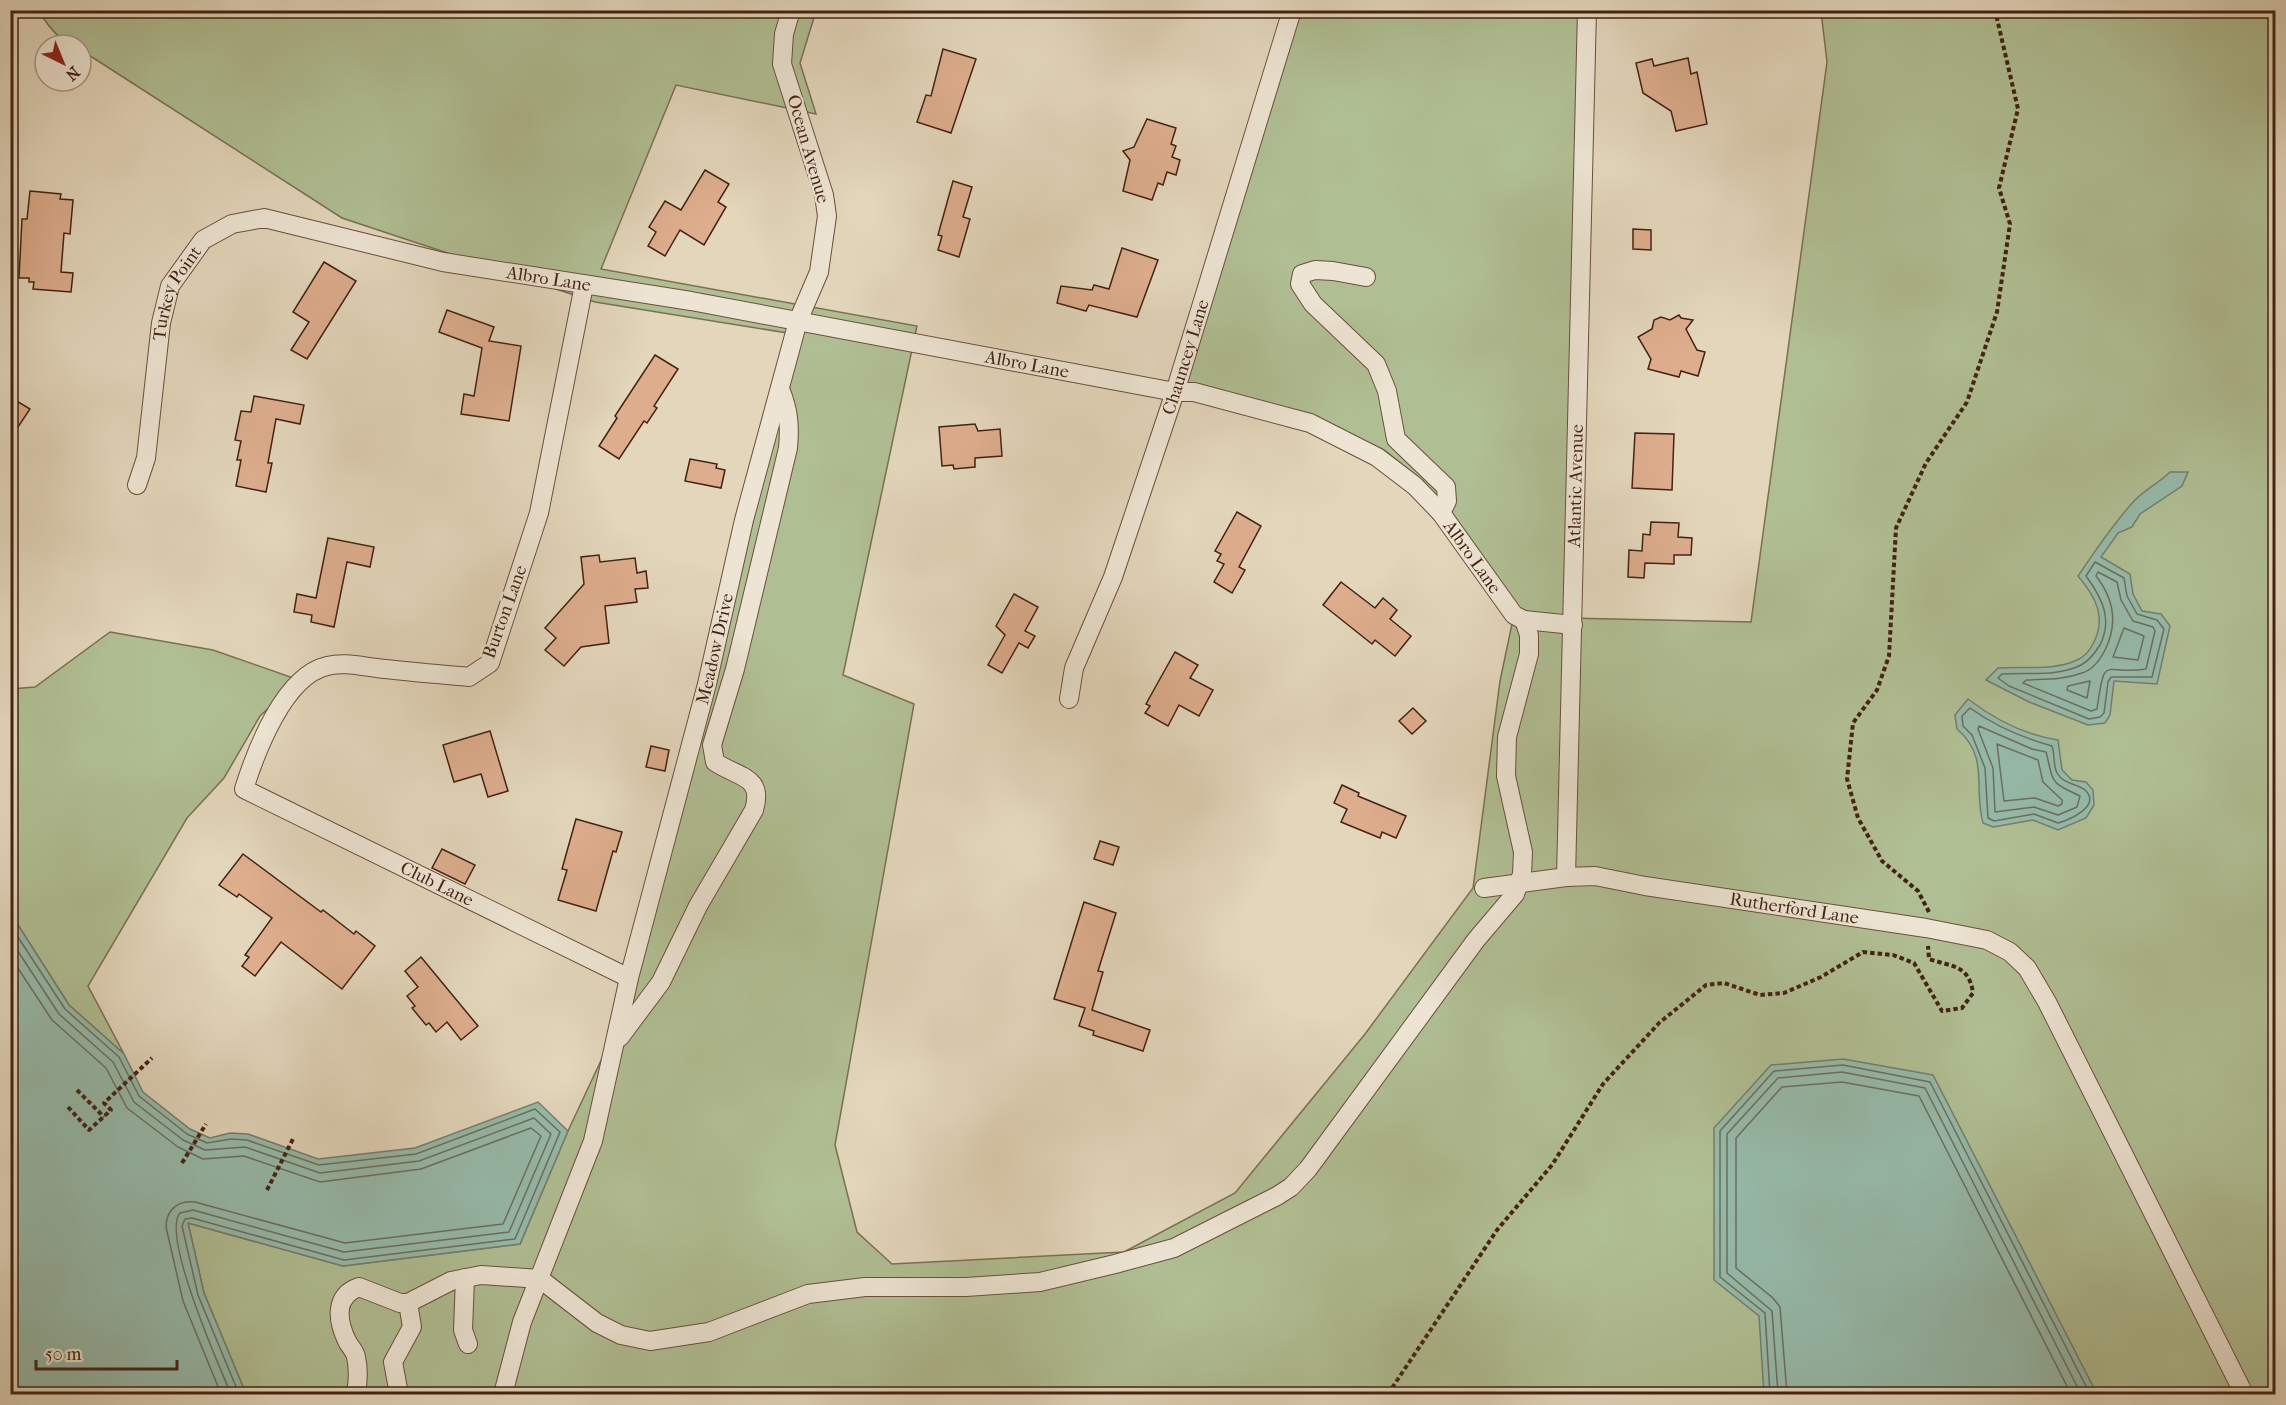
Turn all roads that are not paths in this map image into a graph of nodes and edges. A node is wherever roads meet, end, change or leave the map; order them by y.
1 (791, 10) edge
2 (1292, 10) edge
3 (1587, 10) edge
4 (402, 251) joint
5 (1366, 277) dead end
6 (584, 285) junction
7 (798, 321) junction
8 (780, 390) junction
9 (1175, 392) junction
10 (137, 484) dead end
11 (1441, 513) junction
12 (1524, 620) junction
13 (1573, 625) junction
14 (1069, 699) dead end
15 (244, 789) joint
16 (1566, 877) junction
17 (1518, 884) junction
18 (1484, 888) dead end
19 (629, 978) junction
20 (614, 1046) junction
21 (465, 1278) junction
22 (540, 1280) junction
23 (408, 1303) junction
24 (468, 1344) dead end
25 (356, 1395) edge
26 (399, 1395) edge
27 (503, 1395) edge
28 (2244, 1395) edge

1 - 7 street, Ocean Avenue
2 - 9 street, Chauncey Lane
3 - 13 street, Atlantic Avenue
4 - 6 street, Albro Lane
4 - 10 street, Turkey Point
5 - 11 street
6 - 7 street, Albro Lane
6 - 15 street, Burton Lane
7 - 8 street, Meadow Drive
7 - 9 street, Albro Lane
8 - 19 street, Meadow Drive
8 - 20 street
9 - 11 street, Albro Lane
9 - 14 street, Chauncey Lane
11 - 12 street, Albro Lane
12 - 13 street
12 - 17 street
13 - 16 street, Atlantic Avenue
15 - 19 street, Club Lane
16 - 17 street
16 - 28 street, Rutherford Lane
17 - 18 street
17 - 22 street
19 - 20 street, Meadow Drive
20 - 22 street, Meadow Drive
21 - 22 street
21 - 23 street
21 - 24 street
22 - 27 street, Meadow Drive
23 - 25 street
23 - 26 street

